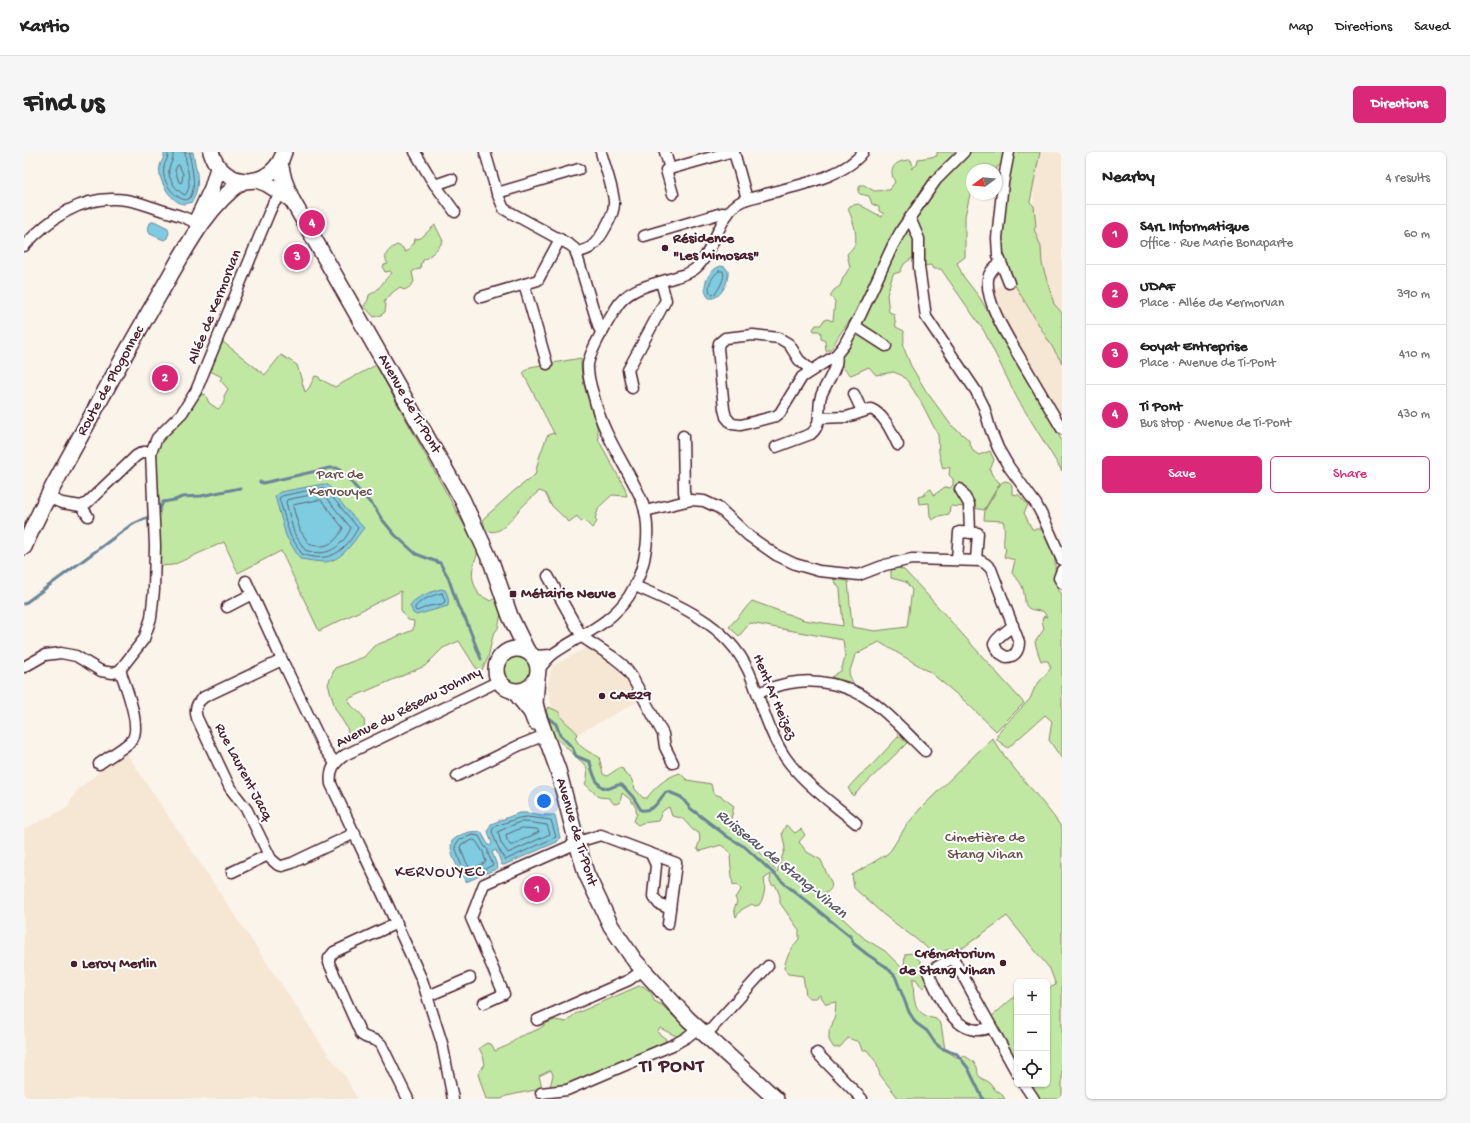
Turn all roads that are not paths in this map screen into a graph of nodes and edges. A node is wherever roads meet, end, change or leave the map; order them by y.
1 (211, 152) edge
2 (414, 152) edge
3 (485, 152) edge
4 (601, 152) edge
5 (665, 152) edge
6 (730, 152) edge
7 (734, 152) edge
8 (863, 152) edge
9 (964, 152) edge
10 (1009, 152) edge
11 (282, 158) edge
12 (218, 168) junction
13 (579, 169) dead end
14 (670, 169) junction
15 (452, 179) dead end
16 (250, 181) junction
17 (435, 185) junction
18 (287, 193) junction
19 (497, 193) junction
20 (673, 194) dead end
21 (747, 200) junction
22 (456, 212) dead end
23 (728, 214) junction
24 (910, 218) junction
25 (198, 224) junction
26 (644, 236) dead end
27 (560, 240) junction
28 (24, 246) edge
29 (576, 253) junction
30 (1000, 263) junction
31 (661, 282) junction
32 (1009, 283) dead end
33 (524, 284) junction
34 (481, 298) dead end
35 (855, 326) junction
36 (602, 333) junction
37 (886, 346) dead end
38 (836, 355) junction
39 (547, 364) dead end
40 (811, 370) junction
41 (632, 388) dead end
42 (854, 394) dead end
43 (862, 411) junction
44 (819, 418) junction
45 (1062, 429) edge
46 (683, 436) dead end
47 (898, 445) dead end
48 (776, 448) dead end
49 (151, 452) junction
50 (960, 489) dead end
51 (686, 501) junction
52 (44, 503) junction
53 (81, 506) junction
54 (644, 511) junction
55 (88, 516) dead end
56 (24, 533) edge
57 (970, 533) junction
58 (24, 546) edge
59 (958, 560) junction
60 (976, 560) junction
61 (1062, 560) edge
62 (1062, 570) edge
63 (548, 576) dead end
64 (246, 581) dead end
65 (1062, 584) edge
66 (635, 586) junction
67 (252, 594) junction
68 (227, 608) dead end
69 (510, 616) junction
70 (1013, 625) dead end
71 (582, 637) junction
72 (504, 653) junction
73 (530, 653) junction
74 (552, 655) junction
75 (282, 660) junction
76 (24, 667) edge
77 (120, 670) junction
78 (538, 674) junction
79 (498, 681) junction
80 (514, 691) junction
81 (758, 693) junction
82 (542, 736) junction
83 (925, 751) dead end
84 (336, 763) junction
85 (673, 763) dead end
86 (99, 764) dead end
87 (456, 776) dead end
88 (856, 822) dead end
89 (354, 833) junction
90 (573, 845) junction
91 (651, 854) junction
92 (268, 855) junction
93 (232, 872) dead end
94 (670, 909) junction
95 (397, 923) junction
96 (668, 924) dead end
97 (768, 966) dead end
98 (640, 973) junction
99 (470, 978) dead end
100 (428, 996) junction
101 (484, 1003) dead end
102 (538, 1020) dead end
103 (991, 1027) junction
104 (697, 1028) junction
105 (817, 1053) dead end
106 (1014, 1068) edge
107 (1026, 1087) edge
108 (541, 1093) dead end
109 (408, 1099) edge
110 (453, 1099) edge
111 (776, 1099) edge
112 (862, 1099) edge
113 (1034, 1099) edge

1 - 12 street
2 - 17 street
3 - 19 street
4 - 29 street
5 - 14 street
6 - 14 street
7 - 21 street
8 - 21 street
9 - 24 street
10 - 30 street
11 - 16 street, Route de Plogonnec
11 - 18 street, Avenue de Ti-Pont
12 - 16 street
12 - 25 street, Route de Plogonnec
13 - 19 street
14 - 20 street
15 - 17 street
16 - 18 street
16 - 25 street, Route de Plogonnec
17 - 22 street
18 - 49 street, Allée de Kermorvan
18 - 69 street, Avenue de Ti-Pont
19 - 27 street
21 - 23 street
23 - 26 street
23 - 31 street
24 - 35 street
24 - 61 street
25 - 28 street
25 - 52 street, Route de Plogonnec
27 - 29 street
27 - 33 street
29 - 36 street
30 - 32 street
30 - 45 street
31 - 36 street
31 - 41 street
33 - 34 street
33 - 39 street
35 - 37 street
35 - 38 street
36 - 54 street
38 - 40 street
38 - 44 street
40 - 40 street
42 - 43 street
43 - 44 street
43 - 47 street
44 - 48 street
46 - 51 street
49 - 53 street
49 - 77 street
50 - 57 street
51 - 54 street
51 - 59 street
52 - 53 street
52 - 56 street, Route de Plogonnec
52 - 58 street, Route de Plogonnec
53 - 55 street
54 - 66 street
57 - 59 street
57 - 60 street
59 - 60 street
60 - 70 street
62 - 65 street
63 - 71 street
64 - 67 street
66 - 71 street
66 - 81 street, Hent Ar Heizez
67 - 68 street
67 - 75 street
69 - 72 street, Avenue de Ti-Pont
69 - 73 street, Avenue de Ti-Pont
71 - 74 street
71 - 85 street
72 - 73 street
72 - 79 street
73 - 74 street
73 - 78 street
74 - 78 street
75 - 84 street
75 - 92 street, Rue Laurent Jacq
76 - 77 street
77 - 86 street
78 - 80 street
78 - 82 street, Avenue de Ti-Pont
79 - 80 street
79 - 84 street, Avenue du Réseau Johnny
80 - 82 street, Avenue de Ti-Pont
81 - 83 street
81 - 88 street, Hent Ar Heizez
82 - 87 street
82 - 90 street, Avenue de Ti-Pont
84 - 89 street, Avenue du Réseau Johnny
89 - 92 street
89 - 95 street, Avenue du Réseau Johnny
90 - 91 street
90 - 98 street, Avenue de Ti-Pont
90 - 101 street
91 - 94 street
91 - 94 street
92 - 93 street
94 - 96 street
95 - 100 street, Avenue du Réseau Johnny
95 - 109 street
97 - 104 street
98 - 102 street
98 - 104 street, Avenue de Ti-Pont
99 - 100 street
100 - 110 street, Avenue du Réseau Johnny
103 - 103 street
103 - 106 street
104 - 108 street
104 - 111 street, Avenue de Ti-Pont
105 - 112 street
107 - 113 street

